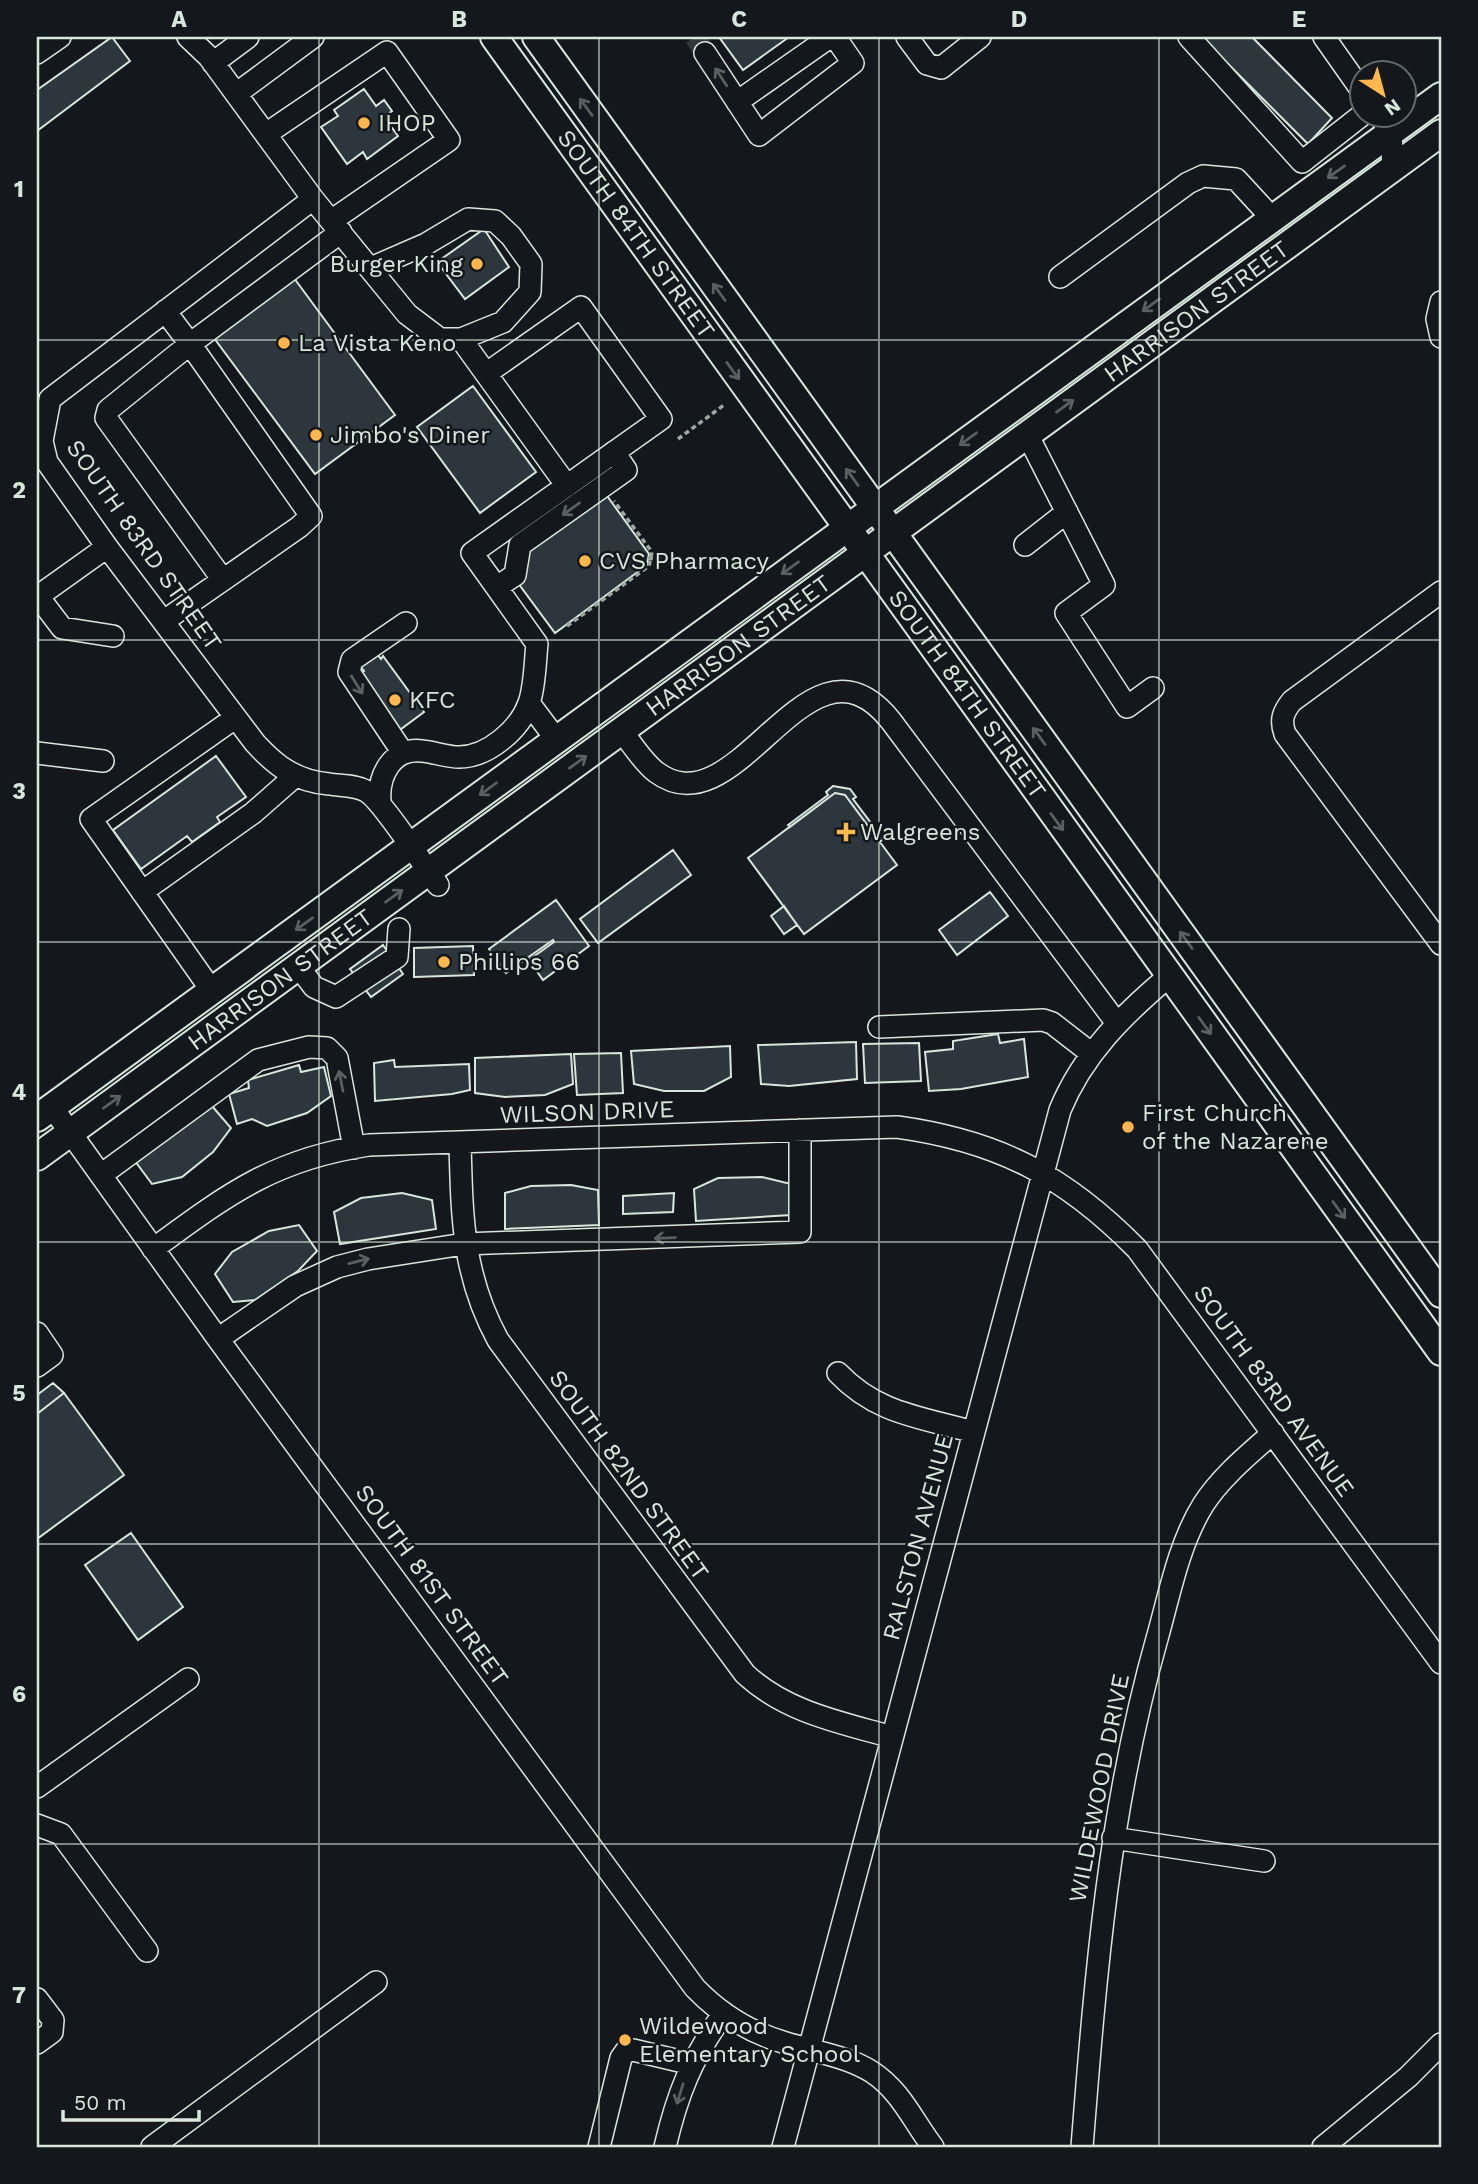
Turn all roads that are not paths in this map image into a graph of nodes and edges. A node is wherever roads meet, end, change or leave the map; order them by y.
1 (60, 37) edge
2 (188, 37) edge
3 (248, 37) edge
4 (313, 37) edge
5 (494, 37) edge
6 (536, 37) edge
7 (830, 37) edge
8 (835, 37) edge
9 (907, 37) edge
10 (980, 37) edge
11 (1189, 37) edge
12 (1324, 37) edge
13 (37, 53) edge
14 (705, 53) tunnel mouth
15 (213, 63) junction
16 (1348, 70) edge
17 (236, 94) junction
18 (1441, 96) edge
19 (737, 102) junction
20 (1418, 108) edge
21 (1348, 127) edge
22 (1379, 130) edge
23 (1387, 130) edge
24 (266, 134) junction
25 (1441, 134) edge
26 (1392, 169) junction
27 (313, 199) junction
28 (1271, 217) junction
29 (336, 227) junction
30 (372, 268) junction
31 (1060, 276) dead end
32 (165, 311) junction
33 (461, 339) junction
34 (190, 344) junction
35 (487, 373) junction
36 (1027, 434) junction
37 (614, 452) junction
38 (567, 486) junction
39 (874, 507) junction
40 (1067, 512) junction
41 (845, 528) junction
42 (891, 533) junction
43 (1025, 545) dead end
44 (107, 547) junction
45 (863, 553) junction
46 (223, 580) junction
47 (497, 587) junction
48 (1441, 592) edge
49 (37, 596) edge
50 (164, 621) junction
51 (406, 623) dead end
52 (113, 636) dead end
53 (1153, 688) dead end
54 (529, 703) junction
55 (235, 718) junction
56 (621, 730) junction
57 (556, 739) junction
58 (37, 753) edge
59 (403, 754) junction
60 (103, 761) dead end
61 (294, 777) junction
62 (380, 801) junction
63 (409, 847) junction
64 (433, 878) junction
65 (142, 892) junction
66 (399, 929) dead end
67 (1441, 944) edge
68 (298, 966) junction
69 (1169, 976) junction
70 (212, 991) junction
71 (1116, 1022) junction
72 (879, 1027) dead end
73 (1092, 1054) junction
74 (45, 1112) edge
75 (1314, 1117) junction
76 (800, 1130) junction
77 (70, 1132) junction
78 (460, 1143) junction
79 (354, 1148) junction
80 (37, 1157) edge
81 (1041, 1173) junction
82 (100, 1175) junction
83 (464, 1244) junction
84 (153, 1249) junction
85 (1441, 1294) edge
86 (37, 1333) edge
87 (218, 1339) junction
88 (1441, 1352) edge
89 (37, 1366) edge
90 (838, 1373) dead end
91 (973, 1432) junction
92 (1273, 1433) junction
93 (1441, 1663) edge
94 (188, 1679) dead end
95 (892, 1737) junction
96 (37, 1787) edge
97 (37, 1825) edge
98 (1112, 1838) junction
99 (1264, 1861) dead end
100 (147, 1951) dead end
101 (376, 1982) dead end
102 (37, 2000) edge
103 (724, 2014) junction
104 (37, 2043) edge
105 (1441, 2044) edge
106 (808, 2049) junction
107 (692, 2064) junction
108 (152, 2147) edge
109 (599, 2147) edge
110 (665, 2147) edge
111 (783, 2147) edge
112 (933, 2147) edge
113 (1082, 2147) edge
114 (1322, 2147) edge

1 - 13 street
2 - 15 street
3 - 15 street
4 - 17 street
5 -> 41 main road, SOUTH 84TH STREET
39 -> 6 main road, SOUTH 84TH STREET
7 - 19 street
8 - 19 street
9 - 10 street
11 - 21 street
12 - 16 street
19 -> 14 street
15 - 17 street
17 - 24 street
18 - 20 main road, HARRISON STREET
22 -> 28 main road, HARRISON STREET
23 - 26 street
24 - 27 street
24 - 29 street
25 - 26 main road, HARRISON STREET
36 -> 26 main road, HARRISON STREET
27 - 29 street
27 - 32 street, SOUTH 83RD STREET
28 - 31 street
28 -> 39 main road, HARRISON STREET
29 - 30 street
29 - 34 street
30 - 33 street
30 - 33 street
32 - 34 street
32 - 44 street, SOUTH 83RD STREET
33 - 35 street
34 - 46 street
34 - 46 street
35 - 37 street
35 - 38 street
36 - 40 street
36 - 42 main road, HARRISON STREET
37 - 38 street
37 -> 47 street
38 - 47 street
39 - 41 main road, HARRISON STREET
39 - 42 main road, SOUTH 84TH STREET
40 - 43 street
40 - 53 street
41 - 45 main road, SOUTH 84TH STREET
41 -> 57 main road, HARRISON STREET
42 - 45 main road, HARRISON STREET
75 -> 42 main road, SOUTH 84TH STREET
44 - 49 street
44 - 50 street, SOUTH 83RD STREET
45 - 56 main road, HARRISON STREET
45 -> 69 main road, SOUTH 84TH STREET
46 - 50 street
47 - 54 street
48 - 67 street
49 - 52 street
50 - 55 street, SOUTH 83RD STREET
51 -> 59 street
54 - 57 street
54 - 59 street
55 - 61 street, SOUTH 83RD STREET
55 - 65 street
64 -> 56 main road, HARRISON STREET
56 - 71 street
57 -> 63 main road, HARRISON STREET
58 - 60 street
59 - 62 street
61 - 62 street, SOUTH 83RD STREET
61 - 65 street
62 - 63 street
63 - 64 street
63 -> 70 main road, HARRISON STREET
68 -> 64 main road, HARRISON STREET
65 - 70 street
66 - 68 street
77 -> 68 main road, HARRISON STREET
69 - 71 street, RALSTON AVENUE
69 - 75 main road
69 -> 88 main road, SOUTH 84TH STREET
70 - 74 main road, HARRISON STREET
71 - 73 street, RALSTON AVENUE
72 - 73 street
73 - 81 street, RALSTON AVENUE
74 - 77 street, SOUTH 81ST STREET
75 - 85 main road, SOUTH 84TH STREET
76 - 78 street, WILSON DRIVE
76 - 81 street, WILSON DRIVE
76 -> 83 street
77 - 80 main road, HARRISON STREET
77 - 82 street, SOUTH 81ST STREET
78 - 79 street, WILSON DRIVE
78 - 83 street, SOUTH 82ND STREET
79 -> 82 street
79 - 84 street, WILSON DRIVE
81 - 91 street, RALSTON AVENUE
81 - 92 street, SOUTH 83RD AVENUE
82 - 84 street, SOUTH 81ST STREET
87 -> 83 street
83 - 95 street, SOUTH 82ND STREET
84 - 87 street, SOUTH 81ST STREET
86 - 89 street
87 - 103 street, SOUTH 81ST STREET
90 - 91 street
91 - 95 street, RALSTON AVENUE
92 - 93 street, SOUTH 83RD AVENUE
92 - 98 street, WILDEWOOD DRIVE
94 - 96 street
95 - 106 street, RALSTON AVENUE
97 - 100 street
98 - 99 street
98 - 113 street, WILDEWOOD DRIVE
101 - 108 street
102 - 104 street
103 - 106 street, SOUTH 81ST STREET
103 - 107 street
105 - 114 street
106 - 111 street, RALSTON AVENUE
106 - 112 street, SOUTH 81ST STREET
107 - 109 street
107 -> 110 street

